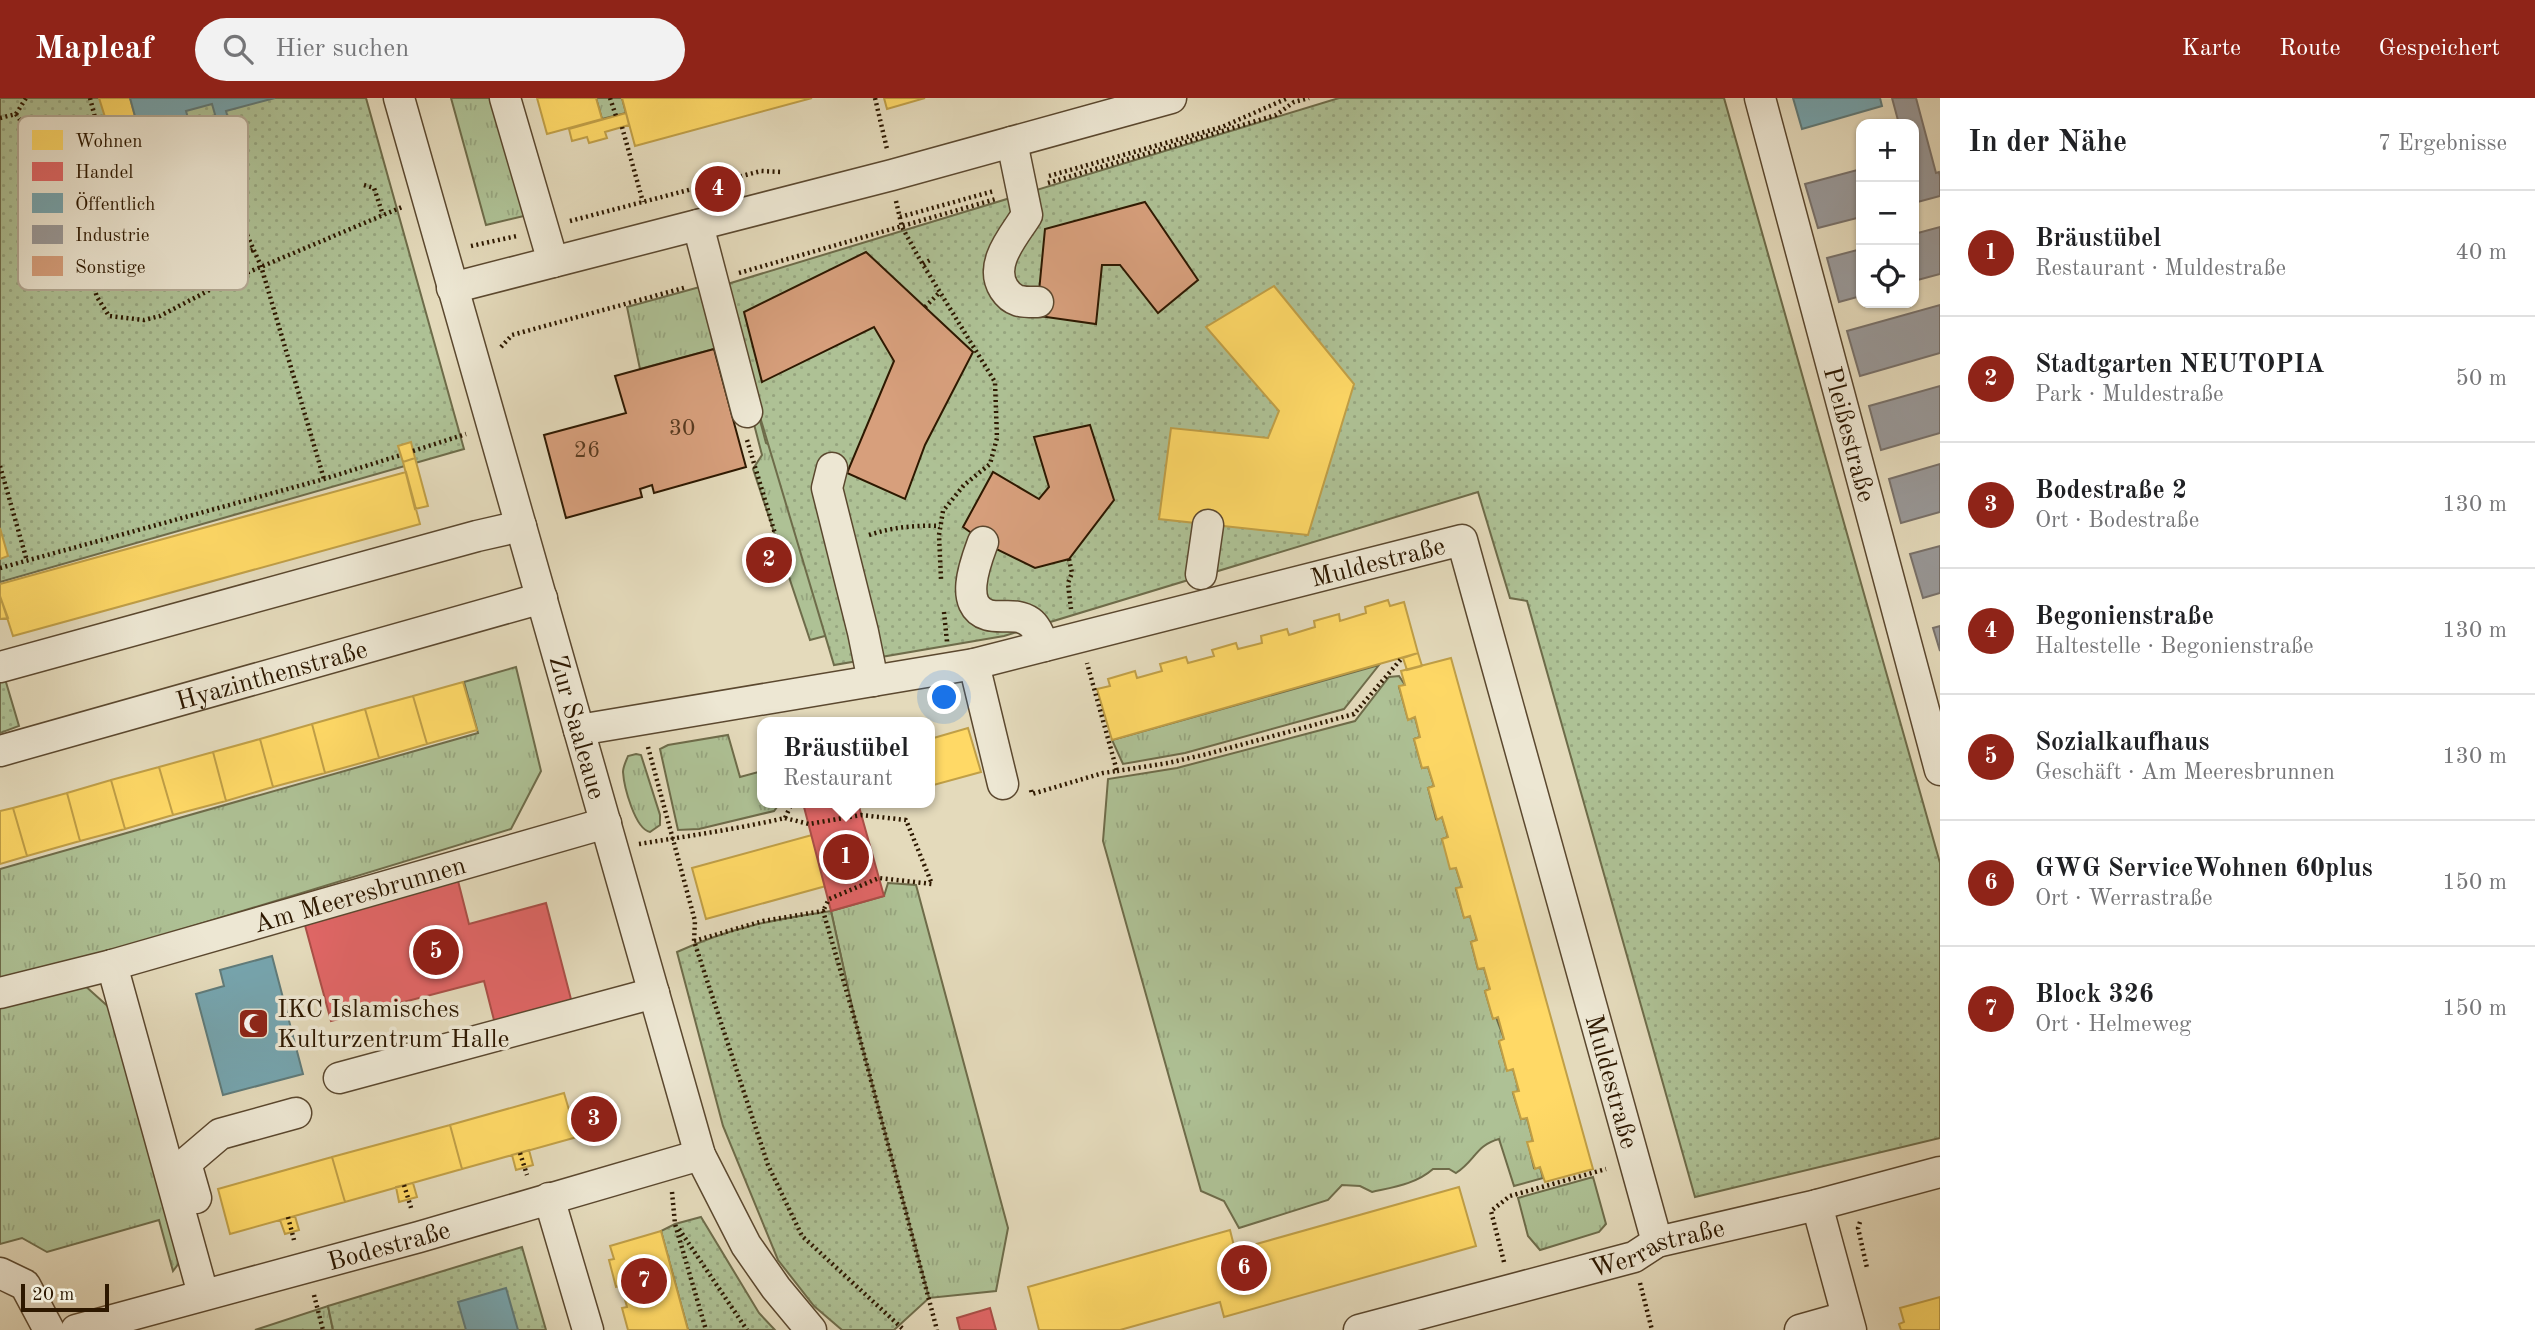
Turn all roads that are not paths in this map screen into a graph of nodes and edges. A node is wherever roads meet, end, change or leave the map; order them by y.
1 (399, 98) edge
2 (506, 98) edge
3 (1171, 98) edge
4 (1760, 98) edge
5 (1012, 142) junction
6 (698, 225) junction
7 (553, 262) junction
8 (452, 288) junction
9 (1038, 302) dead end
10 (747, 412) road end
11 (832, 468) dead end
12 (1208, 525) dead end
13 (521, 526) junction
14 (983, 542) dead end
15 (1201, 574) dead end
16 (542, 598) junction
17 (1044, 646) junction
18 (974, 664) junction
19 (0, 667) edge
20 (873, 681) junction
21 (579, 730) junction
22 (0, 751) edge
23 (1940, 770) edge
24 (1016, 783) road end
25 (606, 824) junction
26 (112, 965) junction
27 (0, 993) edge
28 (654, 993) junction
29 (339, 1078) dead end
30 (296, 1113) dead end
31 (700, 1155) junction
32 (1940, 1172) edge
33 (549, 1198) junction
34 (1816, 1205) junction
35 (1657, 1242) junction
36 (0, 1273) edge
37 (212, 1292) junction
38 (1848, 1324) edge
39 (1370, 1329) edge
40 (49, 1330) edge
41 (76, 1330) edge
42 (588, 1330) edge
43 (811, 1330) edge
44 (1800, 1330) edge

1 - 8 street, Zur Saaleaue
2 - 7 street
3 - 5 street
4 - 23 street, Pleißestraße
5 - 6 street
5 - 9 street
6 - 7 street
6 - 10 street
7 - 8 street
8 - 13 street, Zur Saaleaue
11 - 20 street
12 - 15 street
13 - 16 street, Zur Saaleaue
13 - 19 street
14 - 17 street
16 - 21 street, Zur Saaleaue
16 - 22 street, Hyazinthenstraße
17 - 18 street, Muldestraße
17 - 35 street, Muldestraße
18 - 20 street, Muldestraße
18 - 24 street
20 - 21 street, Muldestraße
21 - 25 street, Zur Saaleaue
25 - 26 street, Am Meeresbrunnen
25 - 28 street, Zur Saaleaue
26 - 27 street, Am Meeresbrunnen
26 - 37 street
28 - 29 street
28 - 31 street, Zur Saaleaue
30 - 37 street
31 - 33 street, Bodestraße
31 - 43 street, Zur Saaleaue
32 - 34 street, Werrastraße
33 - 37 street, Bodestraße
33 - 42 street
34 - 35 street, Werrastraße
34 - 38 street
35 - 39 street, Werrastraße
36 - 40 street
37 - 41 street, Bodestraße
38 - 44 street

